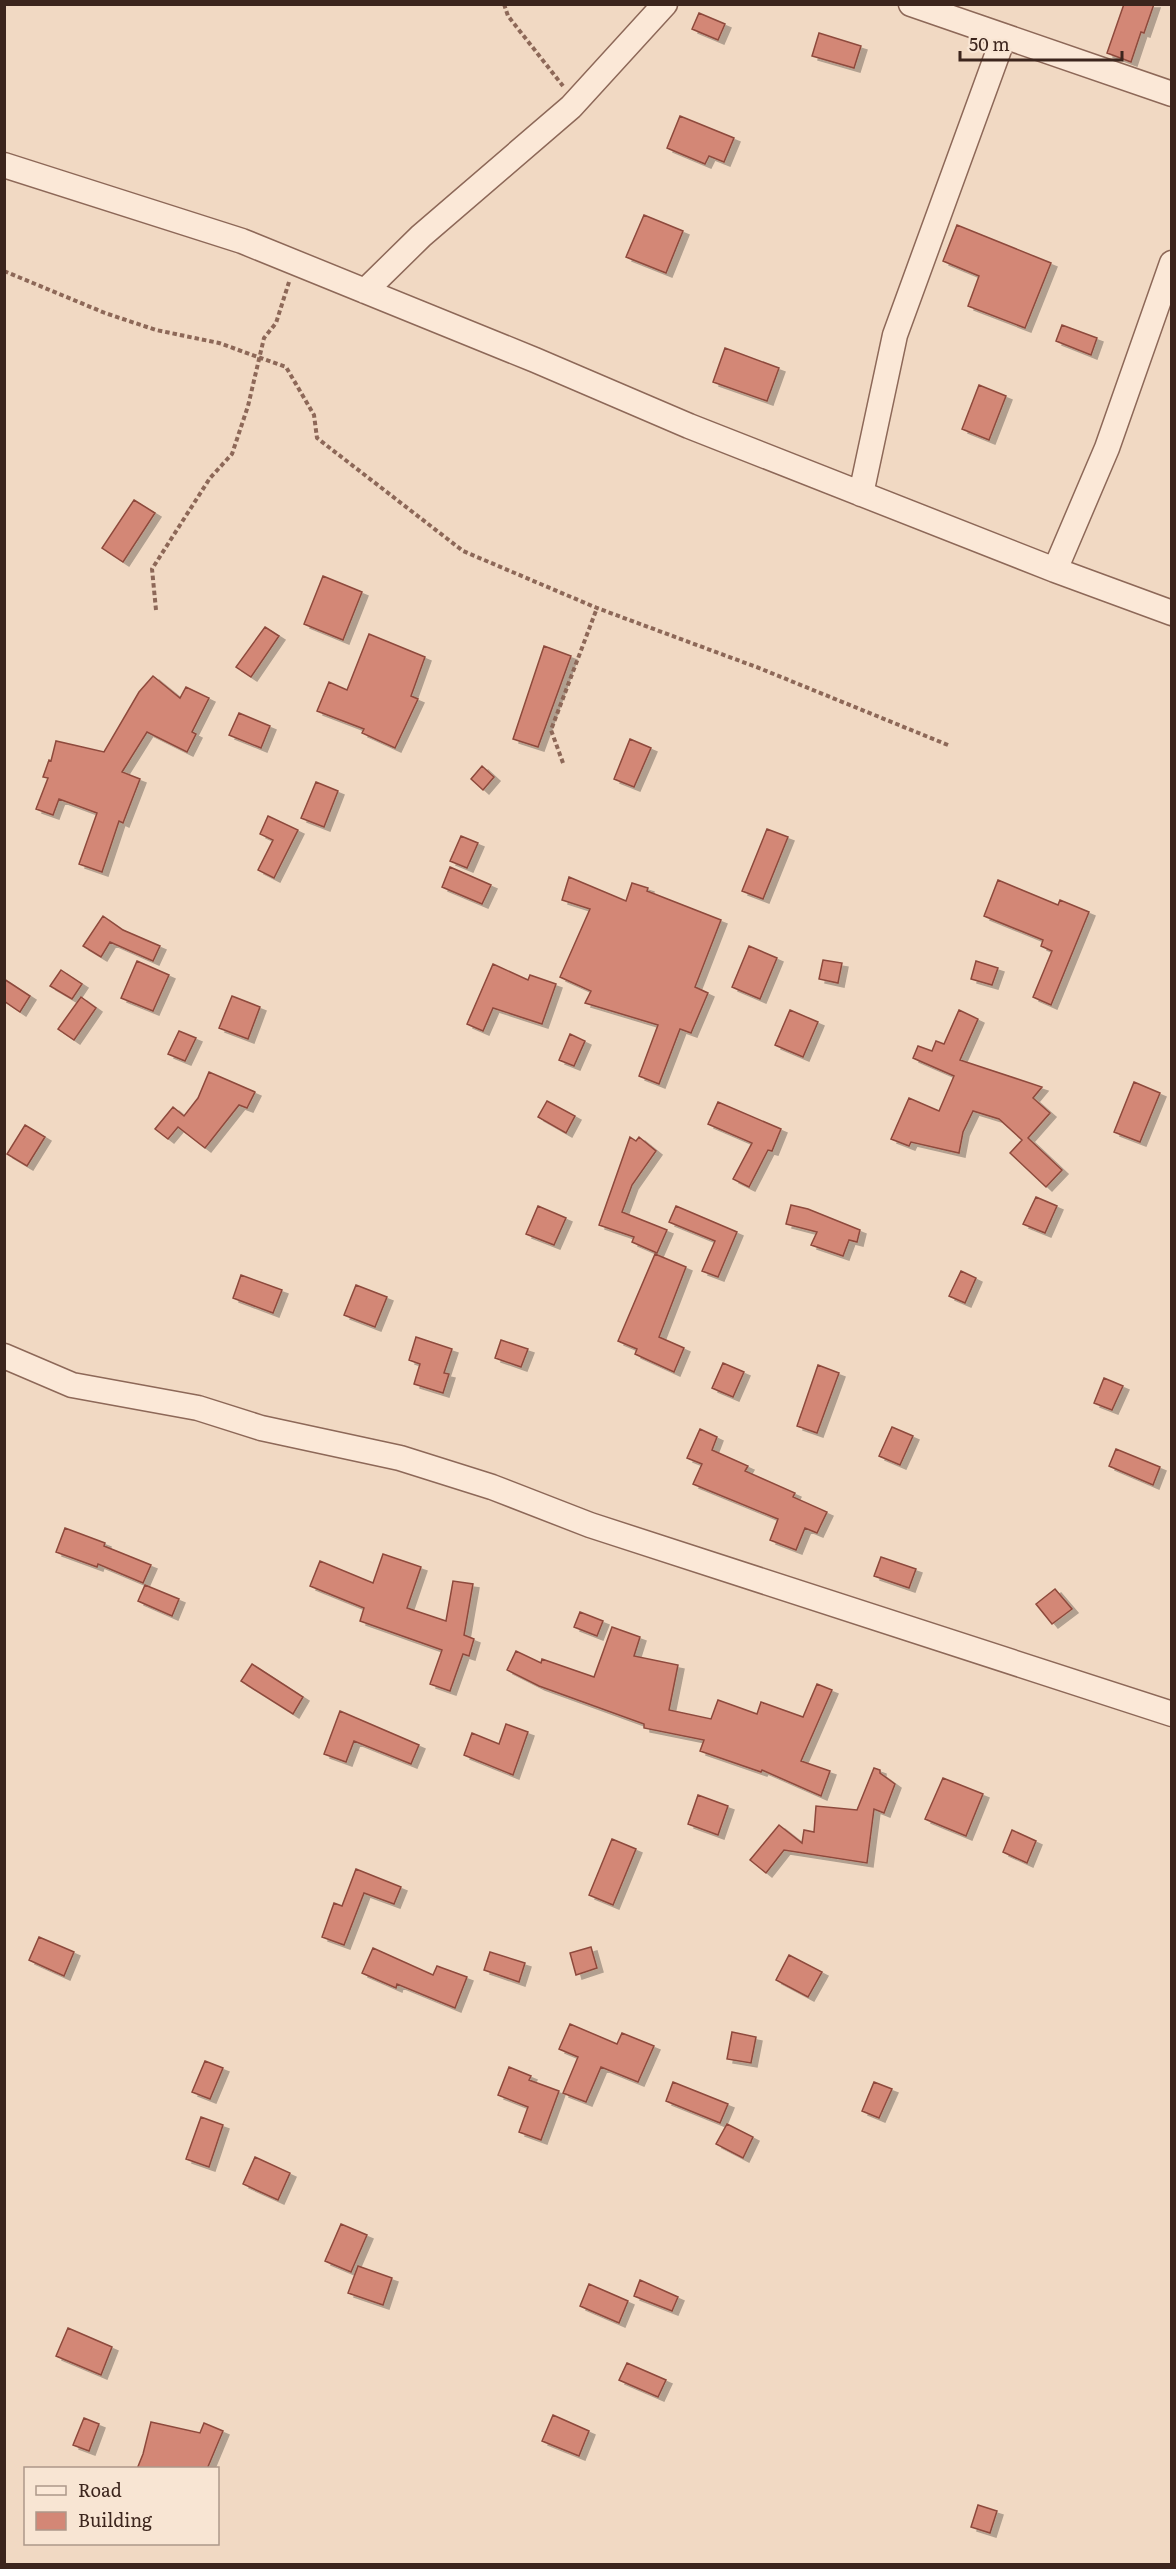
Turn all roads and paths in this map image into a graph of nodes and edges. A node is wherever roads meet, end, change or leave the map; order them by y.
1 (504, 4) edge
2 (665, 4) edge
3 (912, 4) edge
4 (1004, 36) junction
5 (1172, 94) edge
6 (571, 107) junction
7 (4, 165) edge
8 (1172, 263) edge
9 (294, 264) junction
10 (4, 271) edge
11 (365, 291) junction
12 (258, 358) junction
13 (861, 494) junction
14 (1055, 570) junction
15 (597, 608) junction
16 (156, 610) dead end
17 (1172, 613) edge
18 (948, 745) dead end
19 (563, 763) dead end
20 (4, 1356) edge
21 (1172, 1714) edge

1 - 6 path
2 - 6 street
3 - 4 street
4 - 5 street
4 - 13 street
6 - 11 street
7 - 9 street
8 - 14 street
9 - 11 street
9 - 12 path
10 - 12 path
11 - 13 street
12 - 15 path
12 - 16 path
13 - 14 street
14 - 17 street
15 - 18 path
15 - 19 path
20 - 21 street

